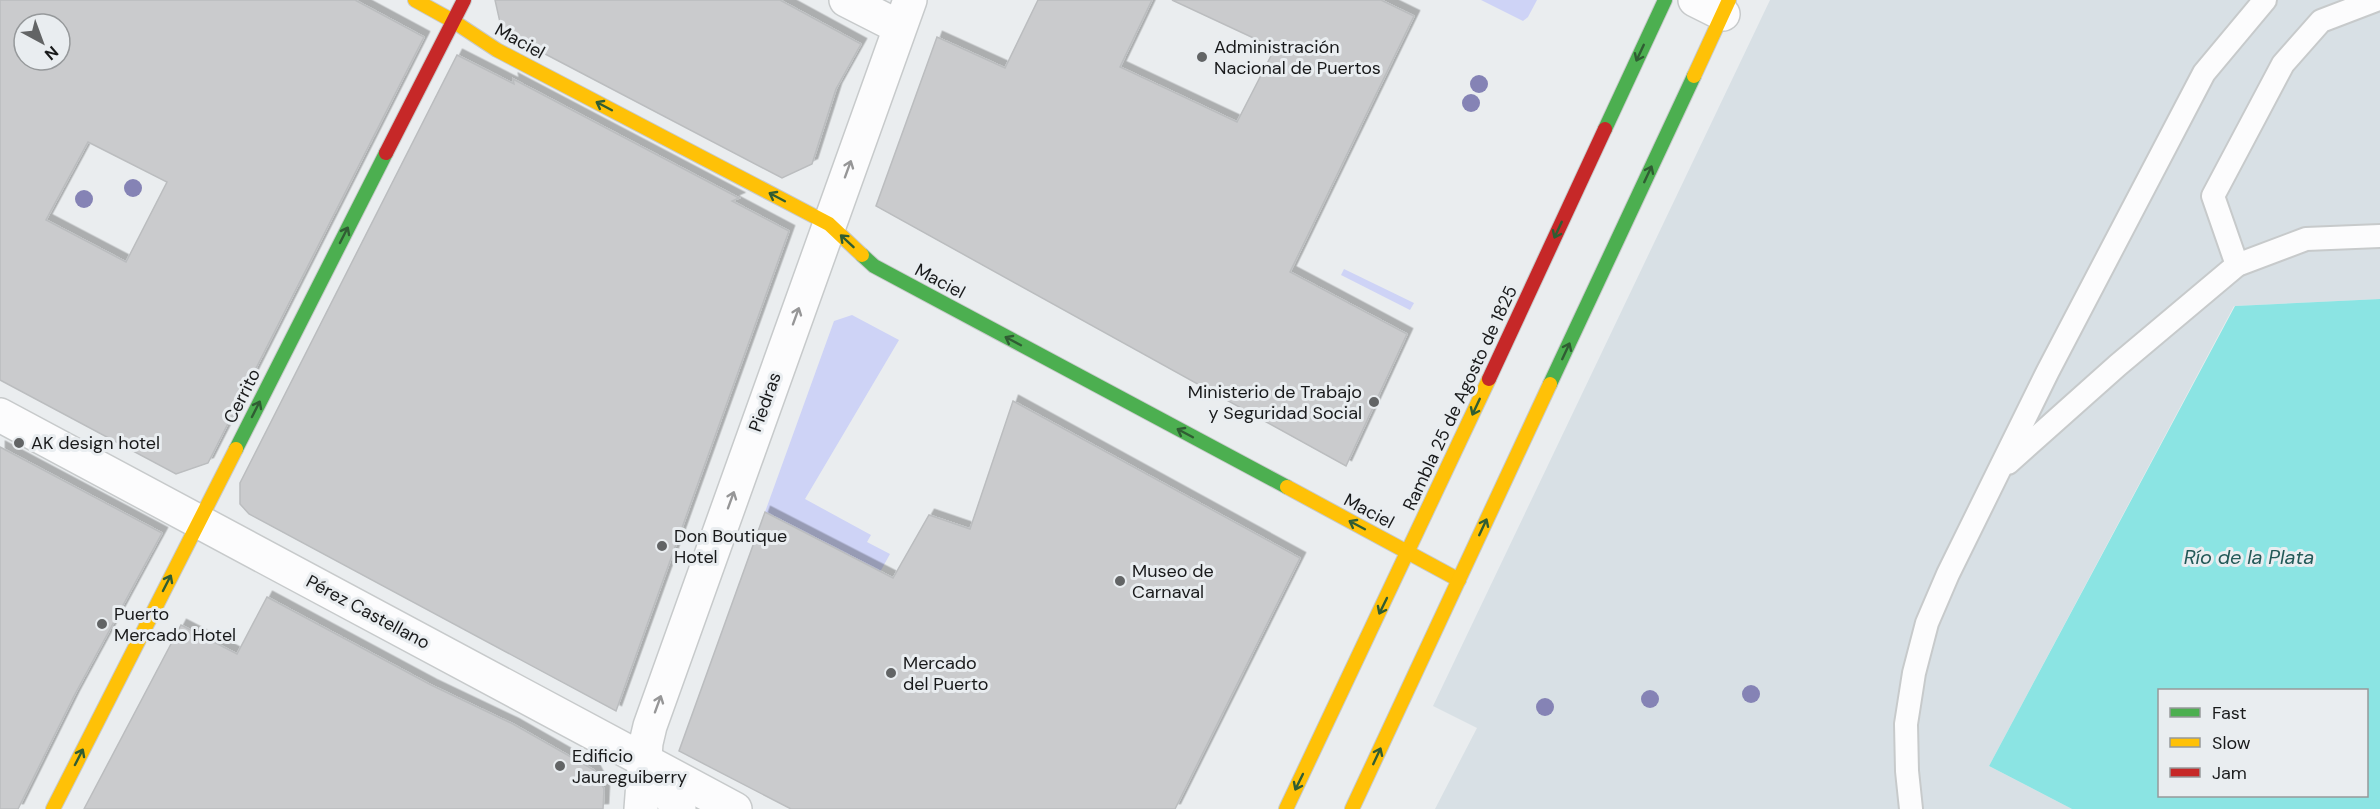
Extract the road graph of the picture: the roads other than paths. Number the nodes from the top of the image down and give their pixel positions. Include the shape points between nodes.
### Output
1 (415, 0) edge
2 (464, 0) edge
3 (846, 0) edge
4 (1665, 0) edge
5 (2265, 0) edge
6 (2376, 0) edge
7 (1716, 5) edge
8 (904, 14) edge
9 (453, 21) junction
10 (829, 224) junction
11 (2380, 236) edge
12 (2237, 265) junction
13 (0, 414) edge
14 (1998, 472) junction
15 (199, 521) junction
16 (1408, 553) junction
17 (1459, 580) junction
18 (645, 760) junction
19 (53, 809) edge
20 (641, 809) edge
21 (679, 809) edge
22 (735, 809) edge
23 (1286, 809) edge
24 (1352, 809) edge
25 (1911, 809) edge

1 - 9 street, Maciel
2 - 9 street, Cerrito
3 - 8 street
4 -> 16 street, Rambla 25 de Agosto de 1825
5 - 14 lane via 2204,73
6 - 12 lane via 2321,21 2283,64 2213,196
17 -> 7 street
10 -> 8 street, Piedras
10 -> 9 street, Maciel via 497,50
15 -> 9 street, Cerrito
16 -> 10 street, Maciel via 874,266
18 -> 10 street, Piedras via 650,726
11 - 12 lane via 2306,239
12 - 14 lane
13 - 15 street, Pérez Castellano
14 - 25 lane via 1927,623 1914,673 1906,724
15 - 18 street, Pérez Castellano
19 -> 15 street, Cerrito
16 - 17 street, Maciel
16 -> 23 street, Rambla 25 de Agosto de 1825
24 -> 17 street
18 - 20 street, Piedras
18 - 21 street
18 - 22 street, Pérez Castellano

